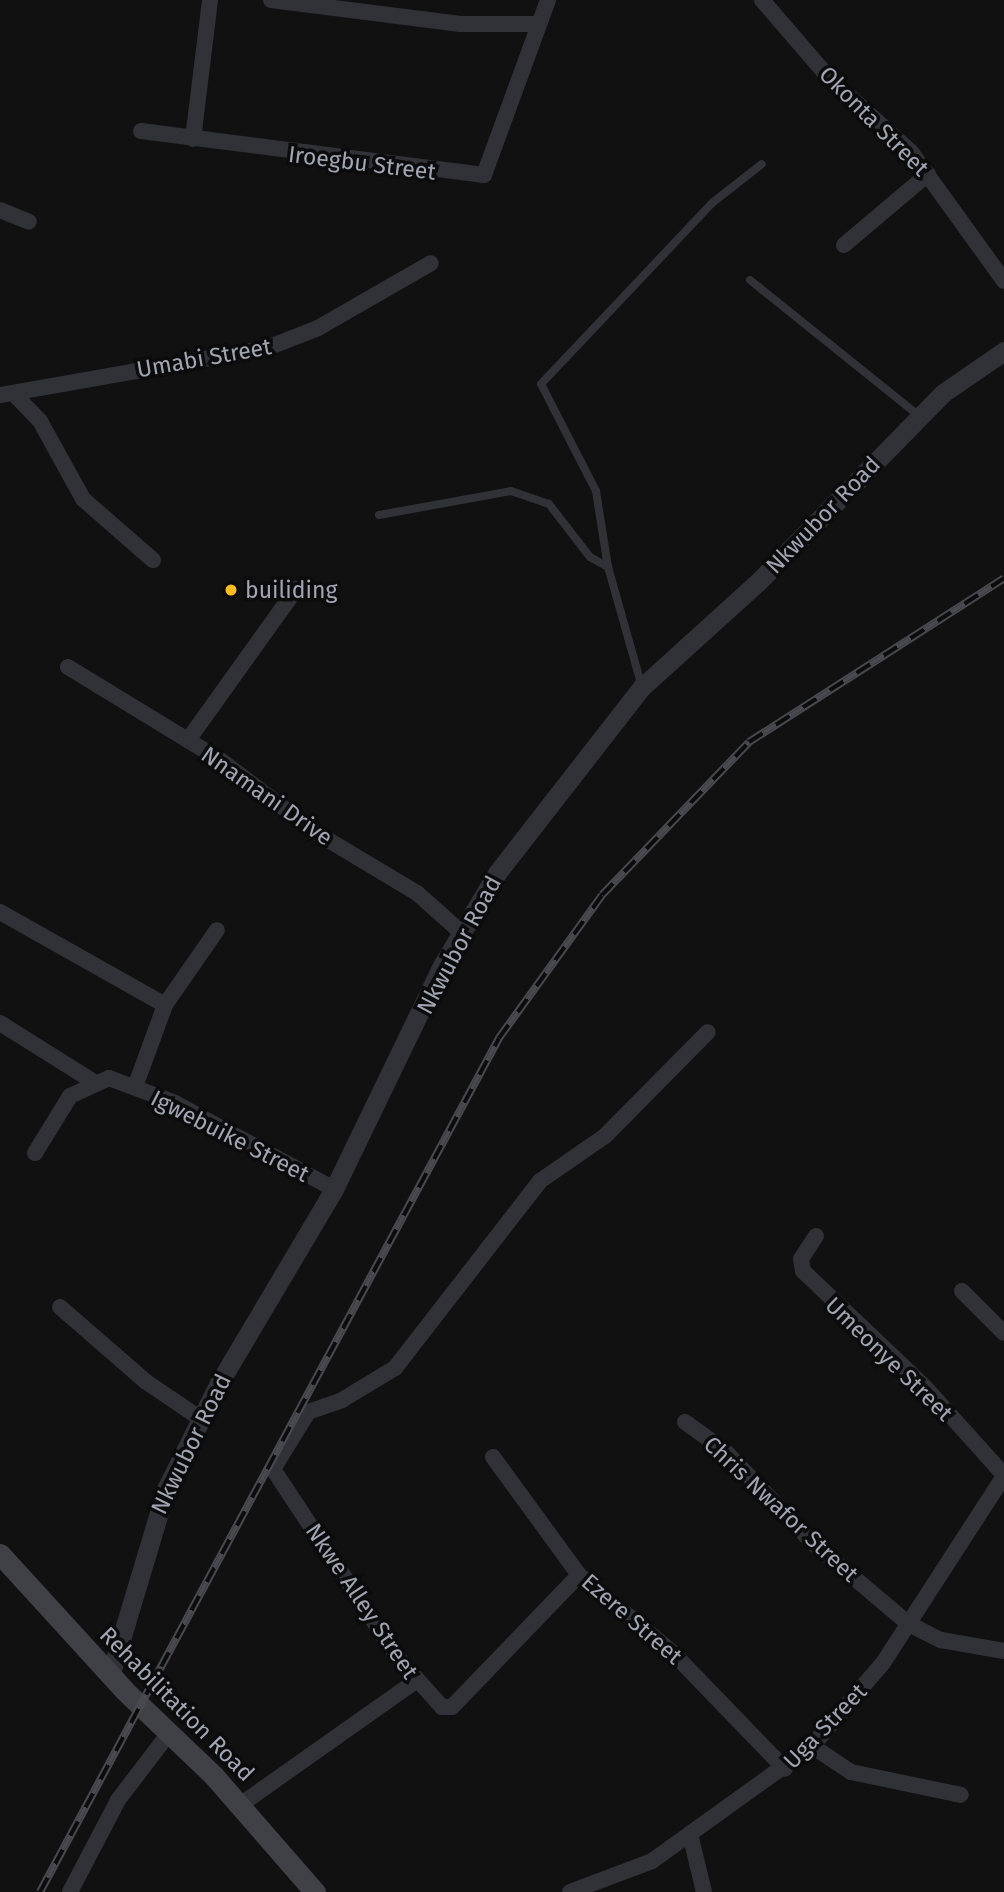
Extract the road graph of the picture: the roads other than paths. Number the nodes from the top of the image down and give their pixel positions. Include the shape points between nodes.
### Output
1 (210, 0) edge
2 (271, 0) edge
3 (548, 0) edge
4 (762, 0) edge
5 (534, 24) junction
6 (141, 131) dead end
7 (193, 139) junction
8 (762, 164) dead end
9 (928, 174) junction
10 (0, 210) edge
11 (29, 222) dead end
12 (844, 245) dead end
13 (431, 263) dead end
14 (750, 280) dead end
15 (1004, 281) edge
16 (1004, 351) edge
17 (6, 394) edge
18 (919, 416) junction
19 (379, 514) dead end
20 (153, 560) dead end
21 (608, 567) junction
22 (296, 589) dead end
23 (68, 667) dead end
24 (642, 687) junction
25 (188, 740) junction
26 (0, 912) edge
27 (217, 930) dead end
28 (461, 932) junction
29 (165, 1005) junction
30 (0, 1023) edge
31 (708, 1031) dead end
32 (94, 1082) junction
33 (135, 1087) junction
34 (35, 1153) dead end
35 (334, 1189) junction
36 (816, 1236) dead end
37 (962, 1291) dead end
38 (60, 1307) dead end
39 (1004, 1333) edge
40 (201, 1419) junction
41 (685, 1422) dead end
42 (493, 1457) dead end
43 (1004, 1475) edge
44 (0, 1554) edge
45 (579, 1575) junction
46 (909, 1624) junction
47 (1004, 1651) edge
48 (110, 1675) junction
49 (416, 1681) junction
50 (170, 1732) junction
51 (812, 1746) junction
52 (785, 1769) junction
53 (961, 1795) dead end
54 (240, 1805) junction
55 (690, 1834) junction
56 (70, 1892) edge
57 (315, 1892) edge
58 (570, 1892) edge
59 (704, 1892) edge

1 - 7 street
2 - 5 street via 460,24
3 - 5 street, Iroegbu Street
4 - 9 street, Okonta Street via 816,64
5 - 7 street, Iroegbu Street via 484,175
6 - 7 street
8 - 21 lane via 712,203 544,375 543,393 596,491
9 - 12 street
9 - 15 street, Okonta Street
10 - 11 street
13 - 17 street, Umabi Street via 318,328 267,348
14 - 18 lane
16 - 18 street, Nkwubor Road via 959,379
17 - 20 street via 40,421 83,499
18 - 24 street, Nkwubor Road via 758,582
19 - 21 lane via 511,491 548,504 590,557
21 - 24 lane
22 - 25 street
23 - 25 street, Nnamani Drive
24 - 28 street, Nkwubor Road via 518,845
25 - 28 street, Nnamani Drive via 315,832 417,893
26 - 29 street
27 - 29 street
28 - 35 street, Nkwubor Road
29 - 33 street
30 - 32 street
31 - 49 street, Nkwe Alley Street via 605,1136 540,1181 395,1368 342,1400 308,1412 273,1469
32 - 33 street, Igwebuike Street via 109,1079
32 - 34 street via 79,1086 55,1112
33 - 35 street, Igwebuike Street
35 - 40 street, Nkwubor Road
36 - 43 street, Umeonye Street via 801,1259 803,1271 925,1387
37 - 39 street
38 - 40 street via 145,1381
40 - 48 street, Nkwubor Road via 151,1527
41 - 46 street, Chris Nwafor Street via 724,1450 813,1544
42 - 45 street, Ezere Street
43 - 46 street, Uga Street
44 - 48 main road, Rehabilitation Road
45 - 49 street, Nkwe Alley Street via 452,1707 442,1707
45 - 52 street, Ezere Street via 673,1653
46 - 47 street, Chris Nwafor Street via 941,1640
46 - 51 street, Uga Street
48 - 50 main road, Rehabilitation Road
49 - 54 street
50 - 54 main road, Rehabilitation Road
50 - 56 street via 118,1800
51 - 52 street, Uga Street
51 - 53 street via 852,1772
52 - 55 street, Uga Street
54 - 57 main road, Rehabilitation Road
55 - 58 street, Uga Street via 652,1861
55 - 59 street

